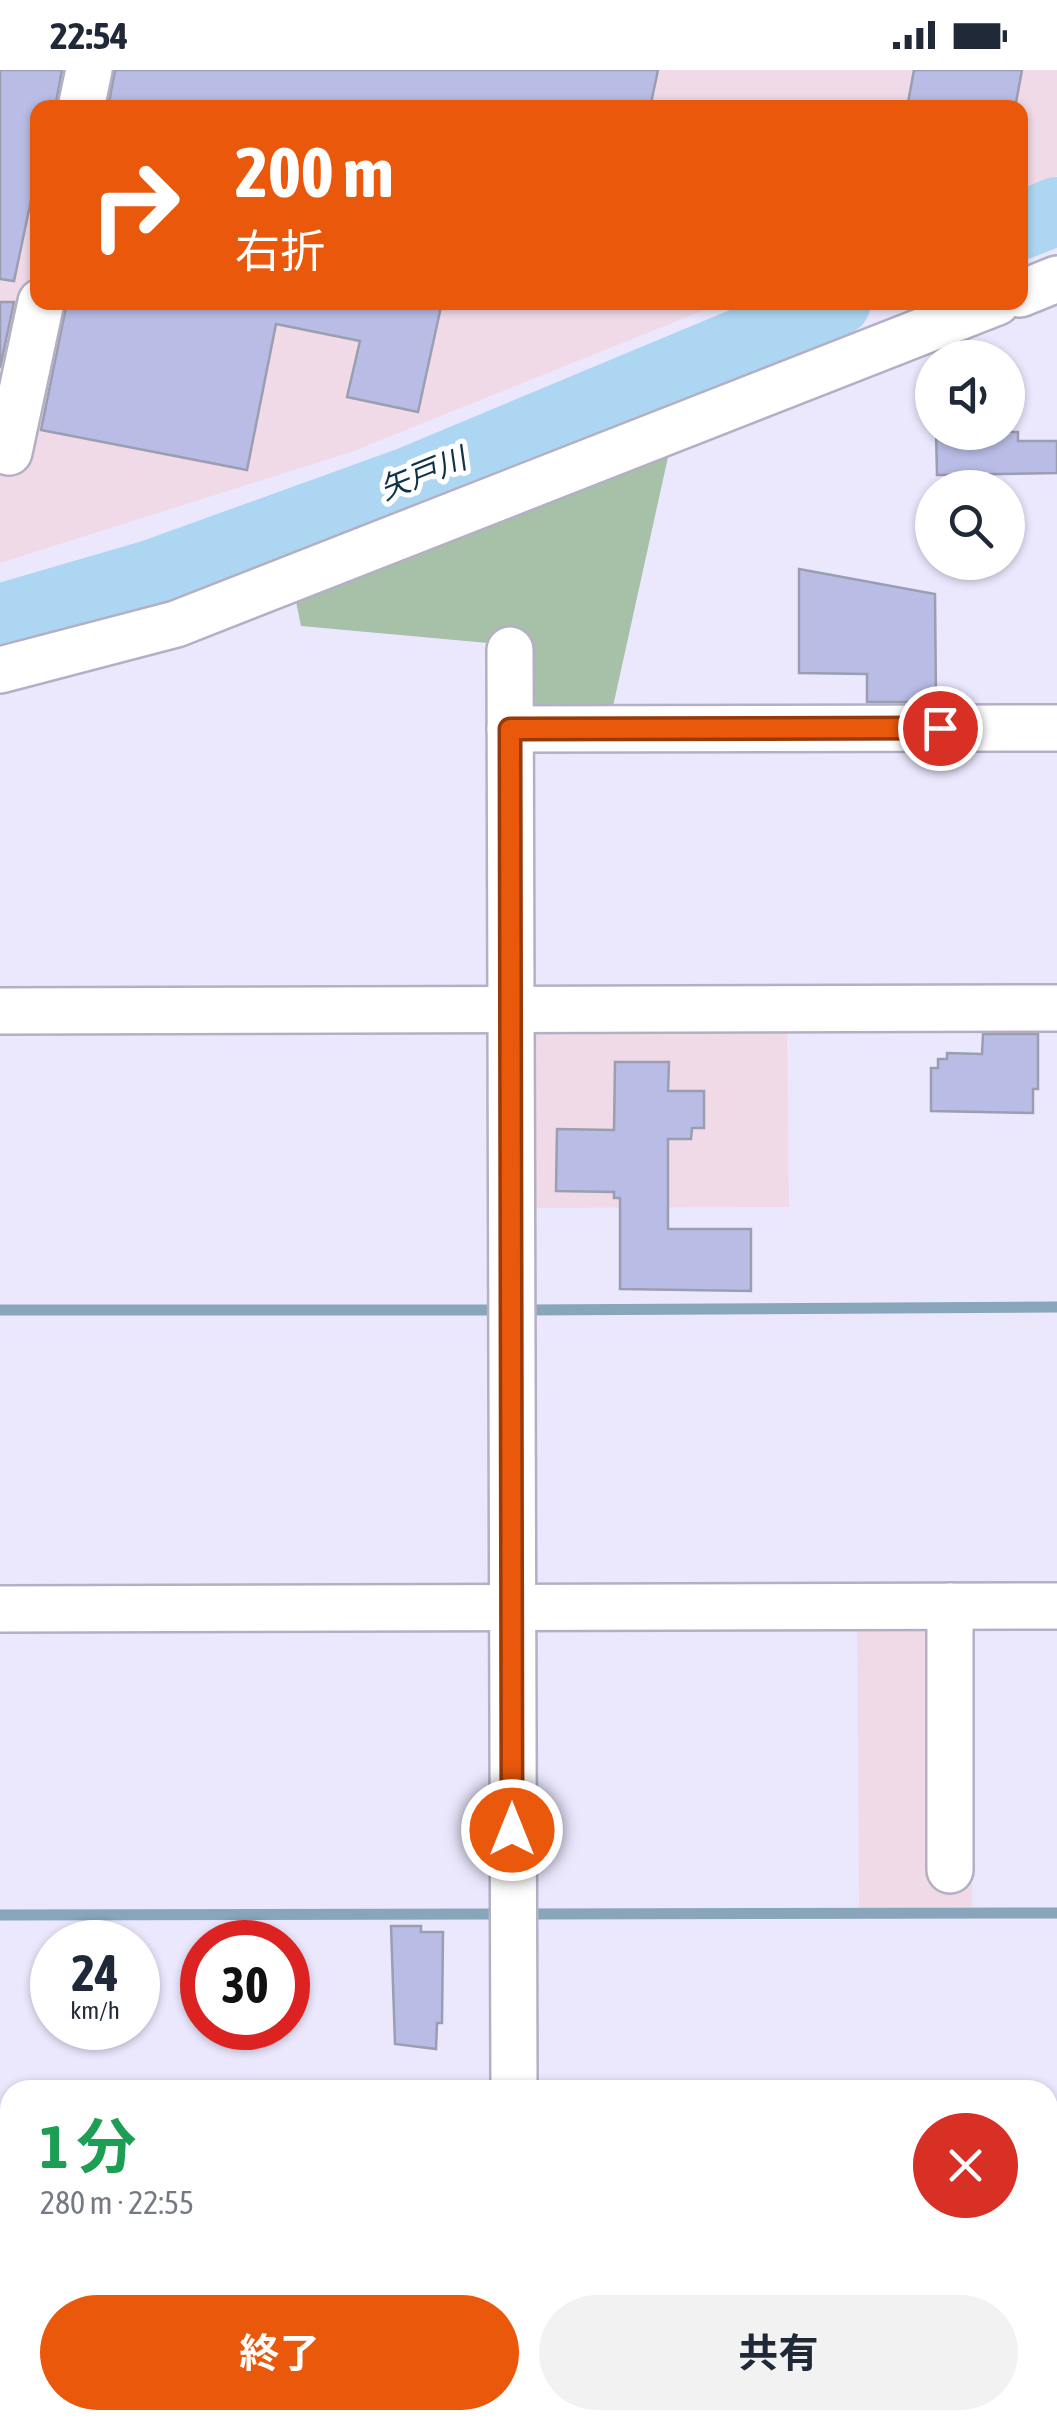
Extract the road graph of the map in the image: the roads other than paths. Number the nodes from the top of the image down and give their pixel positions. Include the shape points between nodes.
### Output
1 (89, 70) edge
2 (83, 100) edge
3 (1057, 279) edge
4 (1028, 291) edge
5 (38, 310) edge
6 (977, 310) edge
7 (9, 452) dead end
8 (510, 650) dead end
9 (0, 670) edge
10 (1057, 728) edge
11 (510, 729) junction
12 (1057, 1008) edge
13 (510, 1010) junction
14 (0, 1011) edge
15 (950, 1606) junction
16 (1057, 1606) edge
17 (512, 1607) junction
18 (0, 1608) edge
19 (950, 1870) dead end
20 (514, 2080) edge

1 - 2 street
3 - 4 street
5 - 7 street
6 - 9 street via 176,624
8 - 11 street
10 - 11 street
11 - 13 street
12 - 13 street
13 - 14 street
13 - 17 street
15 - 16 street
15 - 17 street
15 - 19 street
17 - 18 street
17 - 20 street

